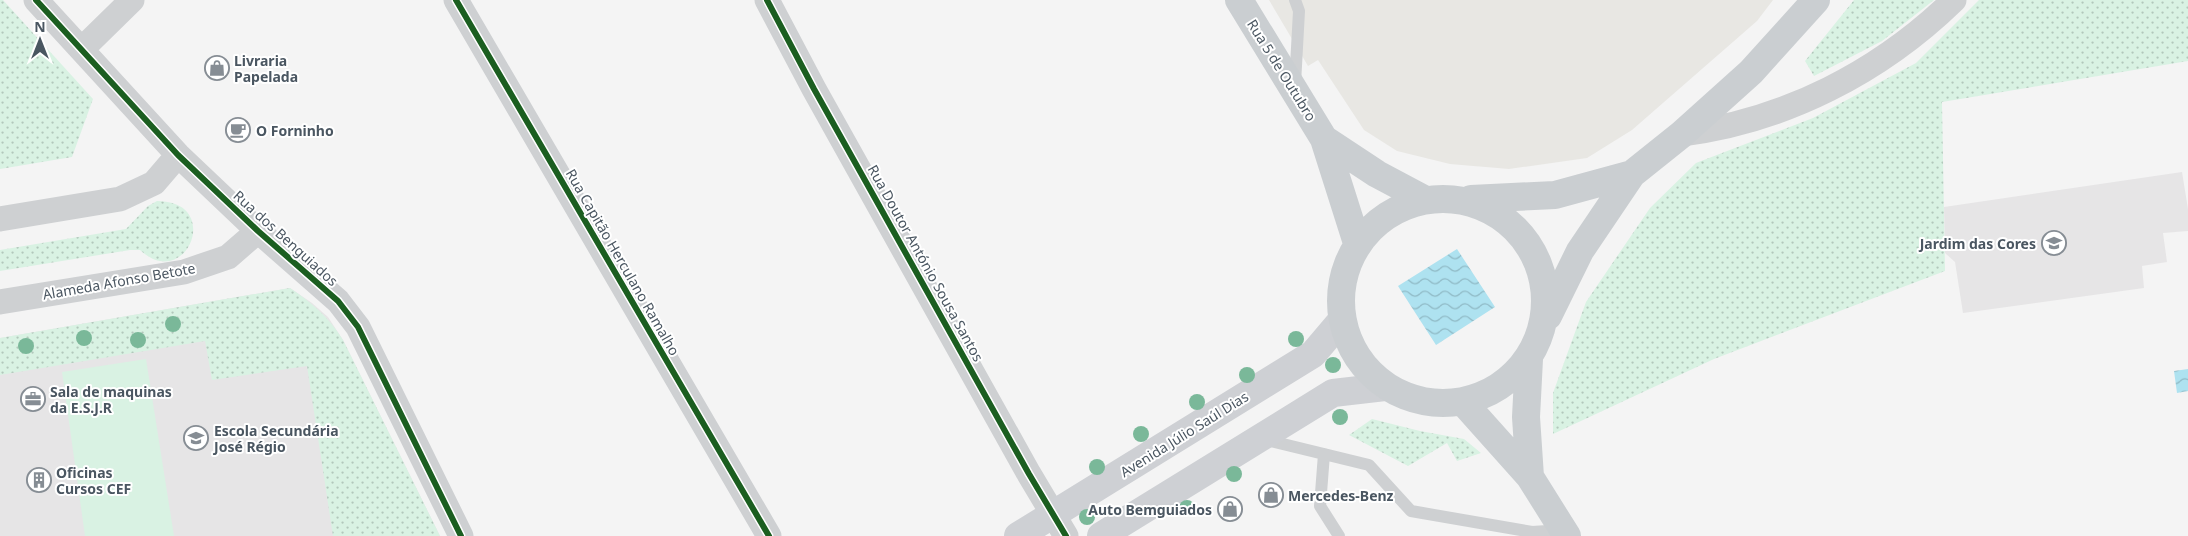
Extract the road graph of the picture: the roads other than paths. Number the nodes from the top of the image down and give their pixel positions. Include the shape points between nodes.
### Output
1 (36, 0) edge
2 (132, 0) edge
3 (456, 0) edge
4 (767, 0) edge
5 (1239, 0) edge
6 (1295, 0) edge
7 (1816, 0) edge
8 (1954, 0) edge
9 (82, 49) junction
10 (1295, 91) junction
11 (1682, 134) junction
12 (1324, 139) junction
13 (178, 155) junction
14 (1632, 174) junction
15 (1424, 199) junction
16 (1464, 200) junction
17 (0, 218) edge
18 (258, 231) junction
19 (1357, 243) junction
20 (0, 302) edge
21 (1341, 321) junction
22 (1545, 322) junction
23 (1529, 359) junction
24 (1385, 387) junction
25 (1463, 402) junction
26 (1259, 439) junction
27 (1324, 454) junction
28 (1530, 476) junction
29 (1060, 525) edge
30 (1565, 533) edge
31 (1531, 534) edge
32 (461, 536) edge
33 (769, 536) edge
34 (1018, 536) edge
35 (1101, 536) edge
36 (1339, 536) edge

1 - 9 street, Rua dos Benguiados
2 - 9 street
3 - 33 street, Rua Capitão Herculano Ramalho
4 - 29 street, Rua Doutor António Sousa Santos
5 - 10 main road, Rua 5 de Outubro
6 - 10 lane via 1299,11
7 - 11 main road via 1751,72
8 - 11 street via 1888,56 1835,86 1794,106 1716,129
9 - 13 street, Rua dos Benguiados
10 - 12 main road, Rua 5 de Outubro
11 - 14 main road
12 - 15 main road, Rua 5 de Outubro via 1377,174
12 - 19 main road, Rua 5 de Outubro
13 - 17 street via 154,183 120,199
13 - 18 street, Rua dos Benguiados
14 - 16 main road via 1555,195
14 - 22 main road via 1580,251
15 - 16 main road
15 - 19 main road via 1386,215
16 - 22 main road via 1501,215 1530,244 1545,281
18 - 20 street, Alameda Afonso Betote via 228,257 184,272
18 - 32 street, Rua dos Benguiados via 338,301 358,327
19 - 21 main road via 1342,281
21 - 24 main road via 1357,358
21 - 29 main road, Avenida Júlio Saúl Dias via 1313,354
22 - 23 main road
23 - 25 main road via 1500,387
23 - 28 main road via 1526,418
24 - 25 main road via 1422,402
24 - 26 main road via 1333,393
25 - 28 main road
26 - 27 lane
26 - 35 main road
27 - 31 lane via 1369,465 1411,511
27 - 36 lane via 1320,506
28 - 30 main road
29 - 34 main road, Avenida Júlio Saúl Dias
30 - 31 lane

